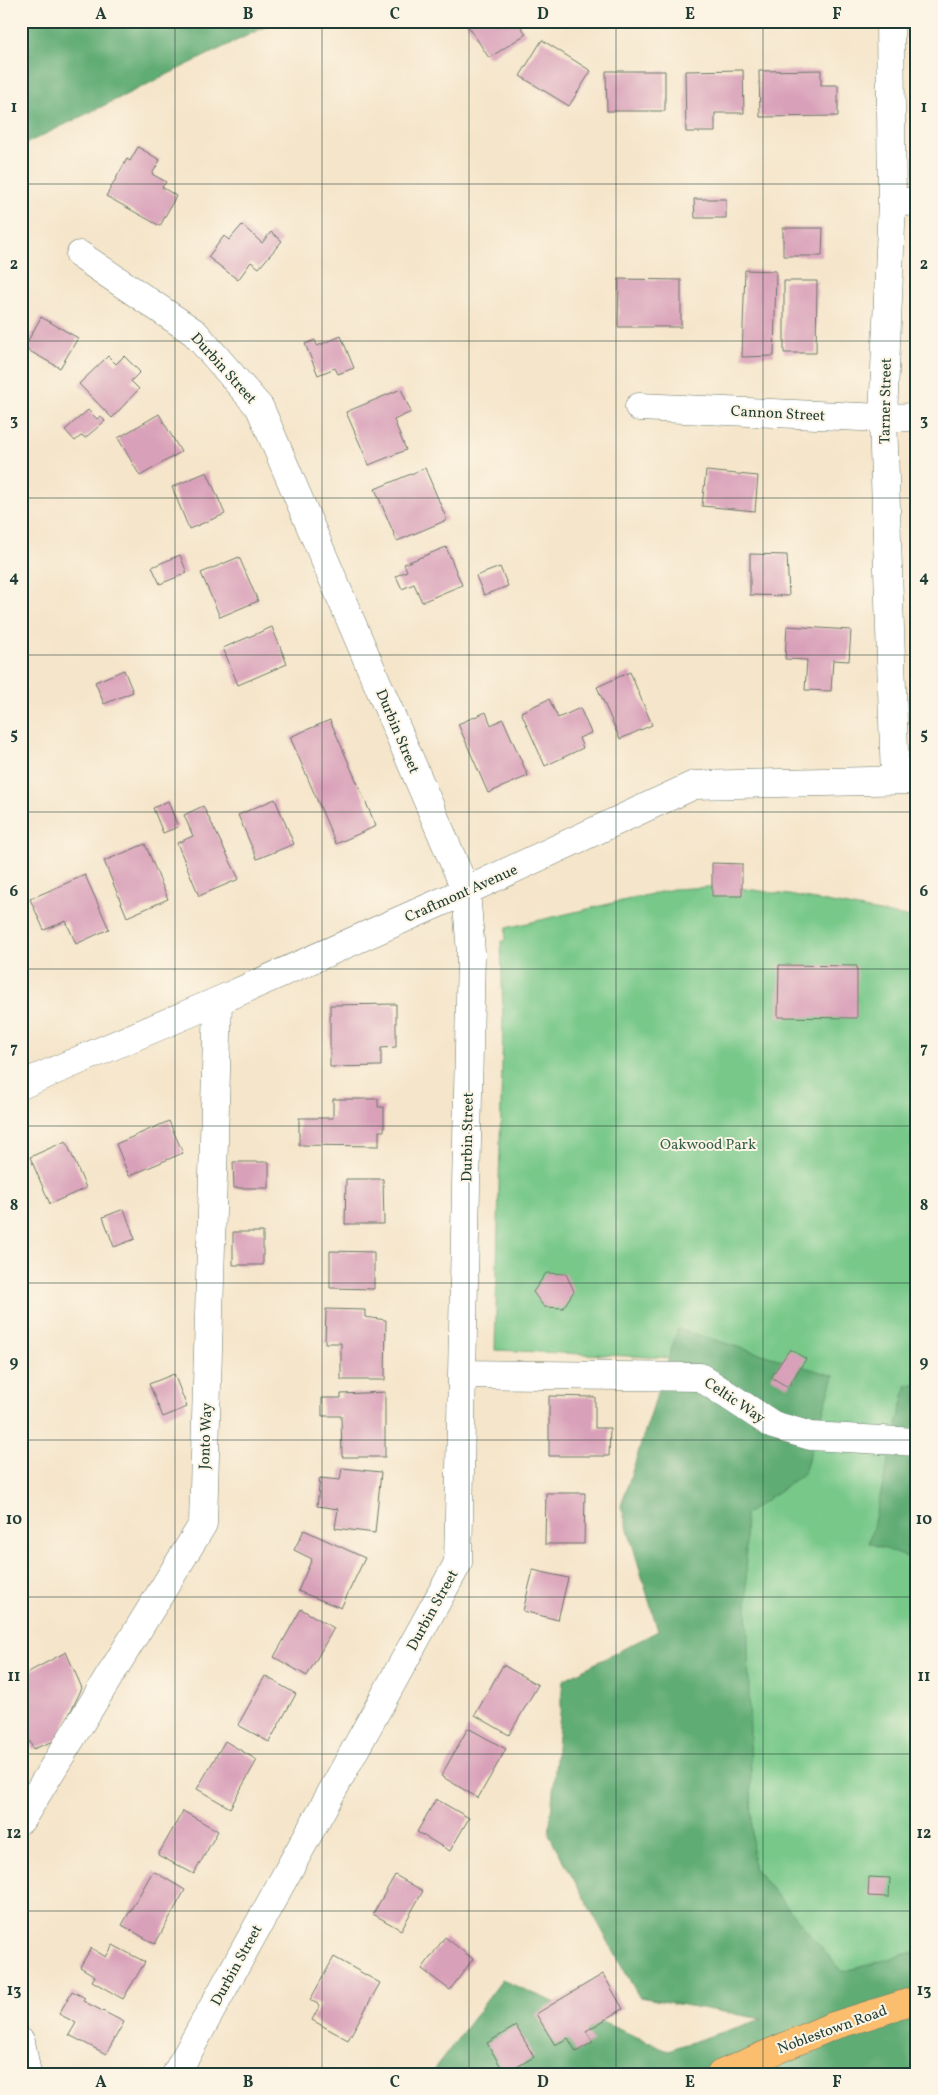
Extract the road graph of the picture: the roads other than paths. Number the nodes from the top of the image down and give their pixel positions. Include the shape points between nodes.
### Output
1 (890, 21) edge
2 (904, 202) edge
3 (80, 255) dead end
4 (639, 407) dead end
5 (883, 418) junction
6 (917, 418) edge
7 (906, 780) edge
8 (466, 891) junction
9 (218, 1001) junction
10 (21, 1085) edge
11 (462, 1374) junction
12 (917, 1442) edge
13 (21, 1820) edge
14 (917, 2000) edge
15 (21, 2042) edge
16 (27, 2074) edge
17 (176, 2074) edge
18 (721, 2074) edge

1 - 2 street, Tarner Street
2 - 5 street, Tarner Street
3 - 8 street, Durbin Street via 195,333 260,408
4 - 5 street, Cannon Street
5 - 6 street, Cannon Street
5 - 7 street, Tarner Street
7 - 8 street, Craftmont Avenue via 694,785
8 - 9 street, Craftmont Avenue
8 - 11 street, Durbin Street via 472,953
9 - 10 street, Craftmont Avenue
9 - 13 street, Jonto Way via 203,1524
11 - 12 street, Celtic Way via 700,1377 773,1425 811,1436
11 - 17 street, Durbin Street via 458,1563
14 - 18 main road, Noblestown Road via 830,2027
15 - 16 street

